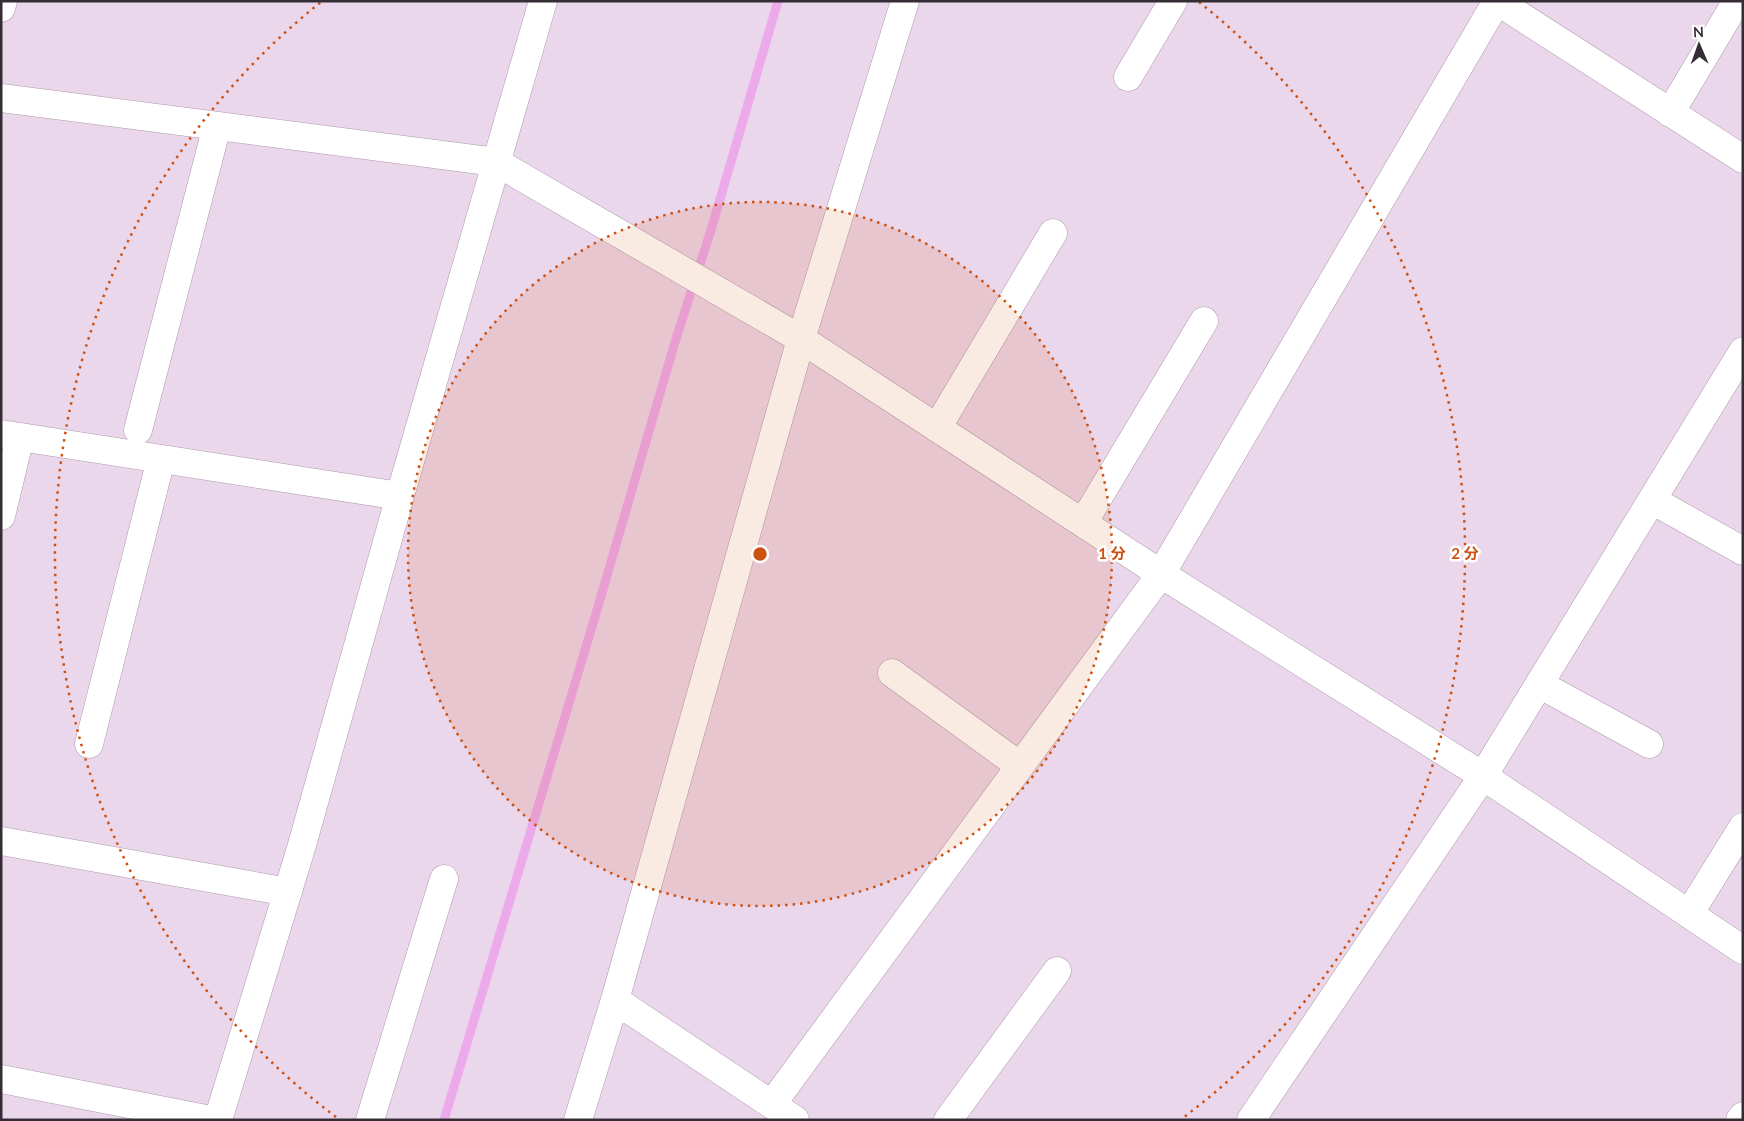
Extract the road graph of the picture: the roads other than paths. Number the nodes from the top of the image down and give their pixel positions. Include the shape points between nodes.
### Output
1 (3, 1) edge
2 (543, 1) edge
3 (905, 1) edge
4 (1172, 1) edge
5 (1497, 1) edge
6 (1737, 1) edge
7 (1, 8) edge
8 (1128, 77) dead end
9 (1, 98) edge
10 (1670, 113) junction
11 (217, 126) junction
12 (1743, 159) edge
13 (496, 162) junction
14 (1053, 233) dead end
15 (1204, 321) dead end
16 (801, 339) junction
17 (1743, 351) edge
18 (937, 428) junction
19 (138, 430) dead end
20 (11, 436) edge
21 (161, 459) junction
22 (400, 496) junction
23 (1652, 500) junction
24 (1, 516) edge
25 (1083, 523) junction
26 (1743, 551) edge
27 (1161, 574) junction
28 (892, 673) dead end
29 (1539, 684) junction
30 (89, 744) dead end
31 (1648, 744) dead end
32 (1020, 766) junction
33 (1483, 776) junction
34 (1743, 827) edge
35 (1, 841) edge
36 (444, 879) dead end
37 (288, 892) junction
38 (1689, 914) junction
39 (1743, 950) edge
40 (1056, 971) dead end
41 (615, 1000) junction
42 (1, 1079) edge
43 (772, 1104) junction
44 (1743, 1116) edge
45 (211, 1120) edge
46 (218, 1120) edge
47 (370, 1120) edge
48 (578, 1120) edge
49 (796, 1120) edge
50 (948, 1120) edge
51 (1251, 1120) edge
52 (1740, 1120) edge

1 - 7 street
2 - 13 street
3 - 16 street
4 - 8 street
5 - 10 street
5 - 27 street
6 - 10 street
9 - 11 street
10 - 12 street
11 - 13 street
11 - 19 street
13 - 16 street
13 - 22 street
14 - 18 street
15 - 25 street
16 - 18 street
16 - 41 street
17 - 23 street
18 - 25 street
20 - 21 street
20 - 24 street
21 - 22 street
21 - 30 street
22 - 37 street
23 - 26 street
23 - 29 street
25 - 27 street
27 - 32 street
27 - 33 street
28 - 32 street
29 - 31 street
29 - 33 street
32 - 43 street
33 - 38 street
33 - 51 street
34 - 38 street
35 - 37 street
36 - 47 street
37 - 46 street
38 - 39 street
40 - 50 street
41 - 43 street
41 - 48 street
42 - 45 street
43 - 49 street
44 - 52 street

